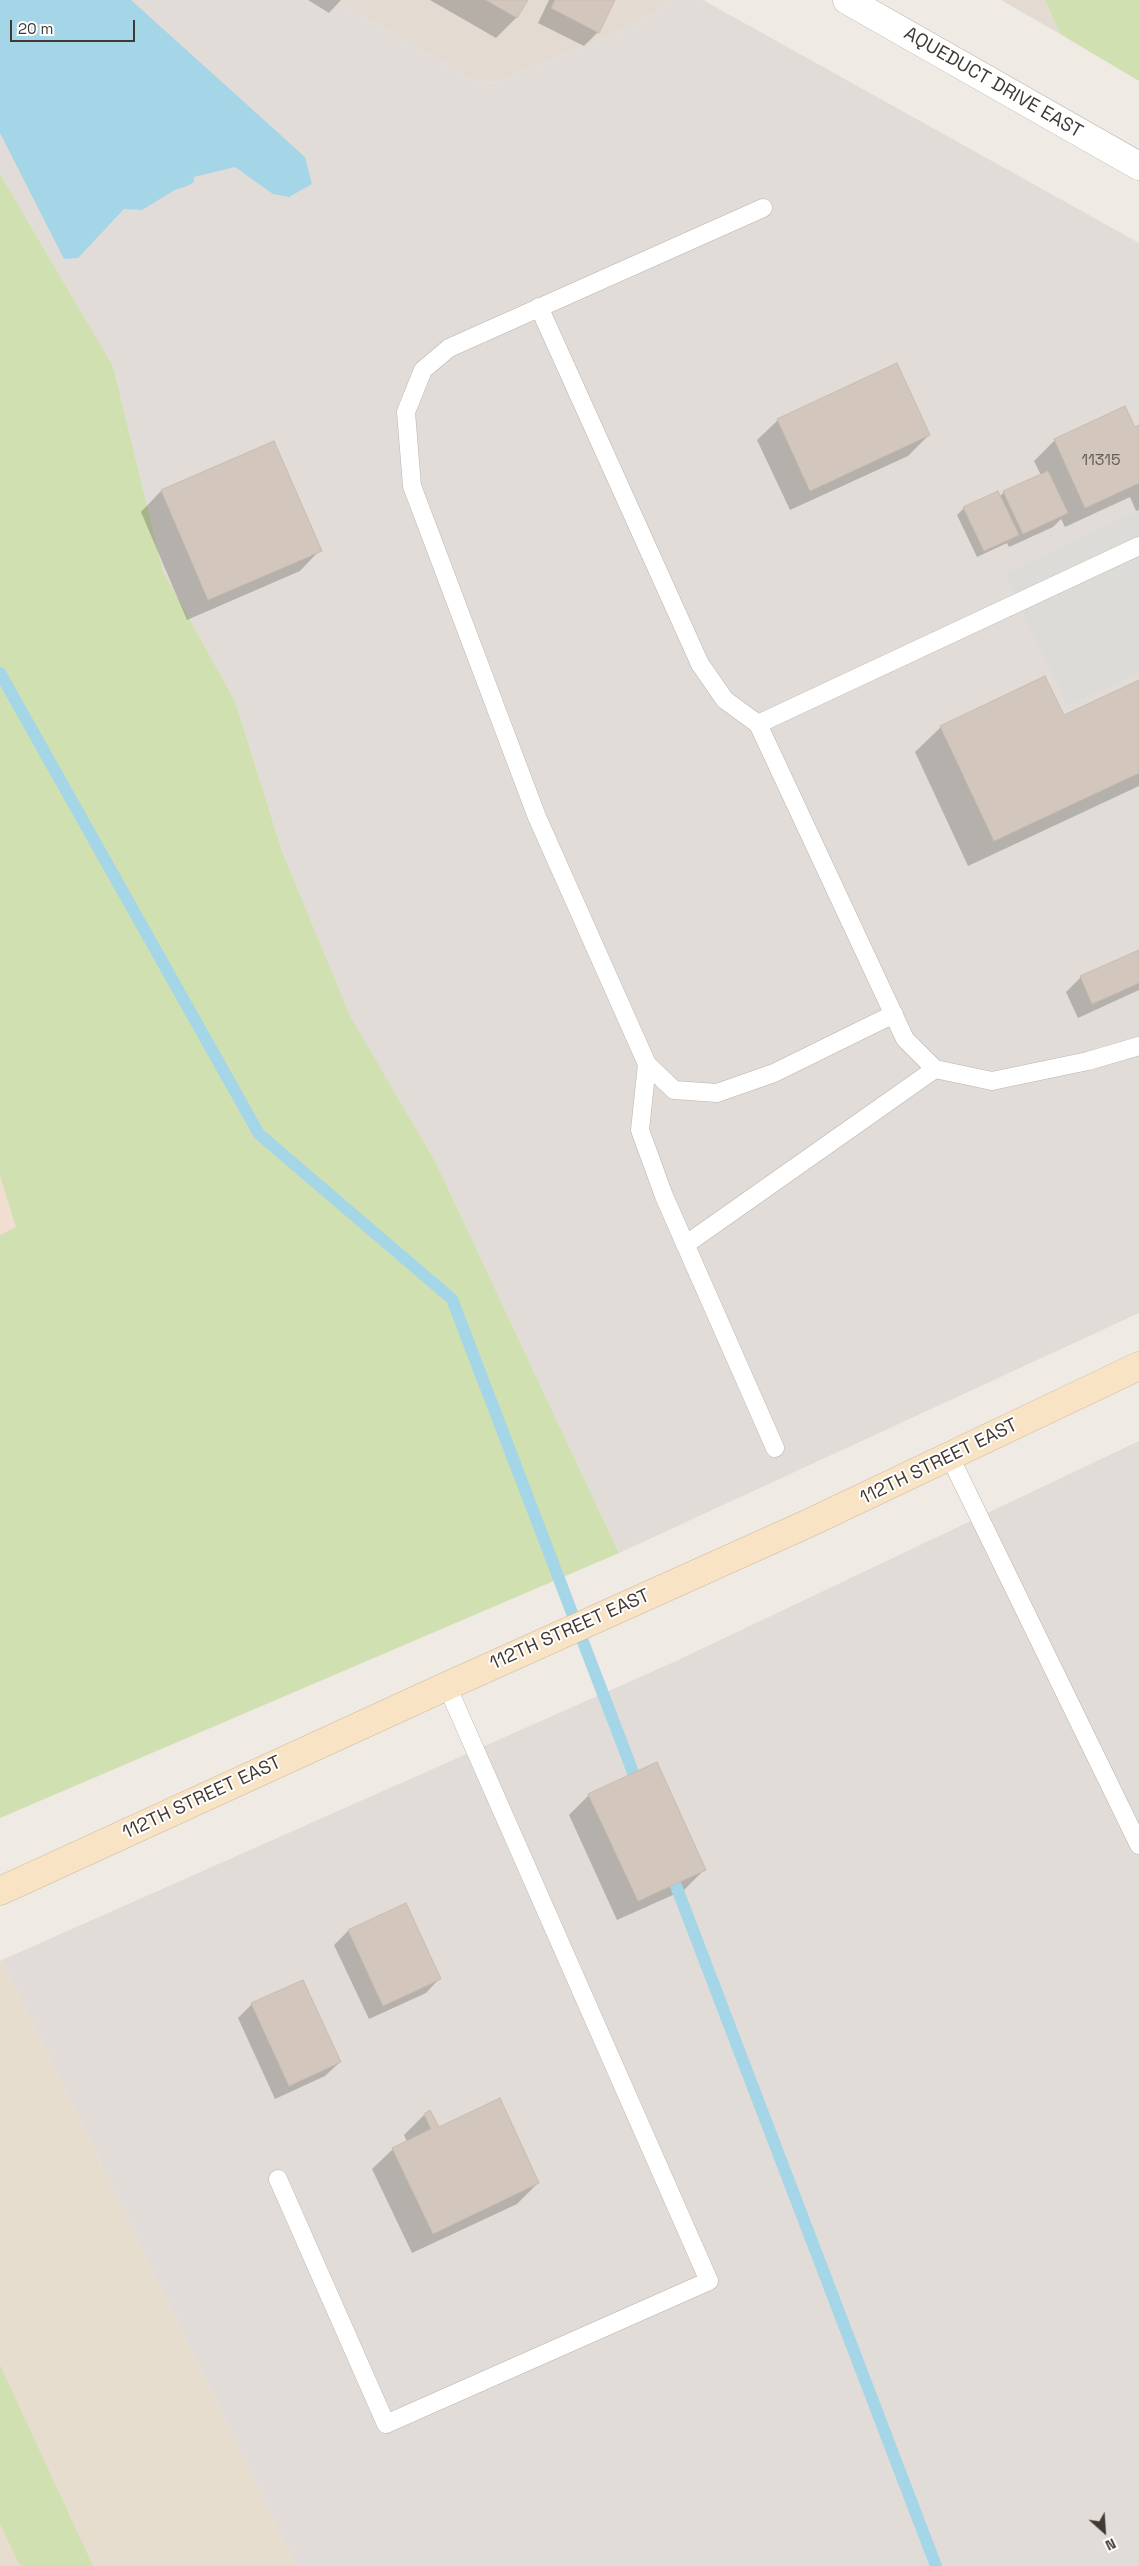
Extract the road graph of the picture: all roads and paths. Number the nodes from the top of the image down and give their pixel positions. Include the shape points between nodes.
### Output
1 (847, 0) edge
2 (1139, 166) edge
3 (763, 208) dead end
4 (539, 307) junction
5 (1139, 546) edge
6 (758, 724) junction
7 (894, 1014) junction
8 (1139, 1046) edge
9 (647, 1064) junction
10 (935, 1069) junction
11 (685, 1246) junction
12 (1139, 1366) edge
13 (775, 1448) dead end
14 (950, 1457) junction
15 (447, 1686) junction
16 (1139, 1845) edge
17 (0, 1891) edge
18 (278, 2179) dead end

1 - 2 street, AQUEDUCT DRIVE EAST
3 - 4 lane
4 - 6 lane via 700,664 724,700
4 - 9 lane via 449,348 423,370 406,412 412,486 537,817
5 - 6 lane
6 - 7 lane
7 - 9 lane via 774,1073 717,1093 674,1090
7 - 10 lane via 905,1039
8 - 10 lane via 1088,1061 992,1081
9 - 11 lane via 640,1130
10 - 11 lane
11 - 13 lane
12 - 14 main road, 112TH STREET EAST
14 - 15 main road, 112TH STREET EAST via 809,1524
14 - 16 lane
15 - 17 main road, 112TH STREET EAST
15 - 18 lane via 709,2281 386,2424

